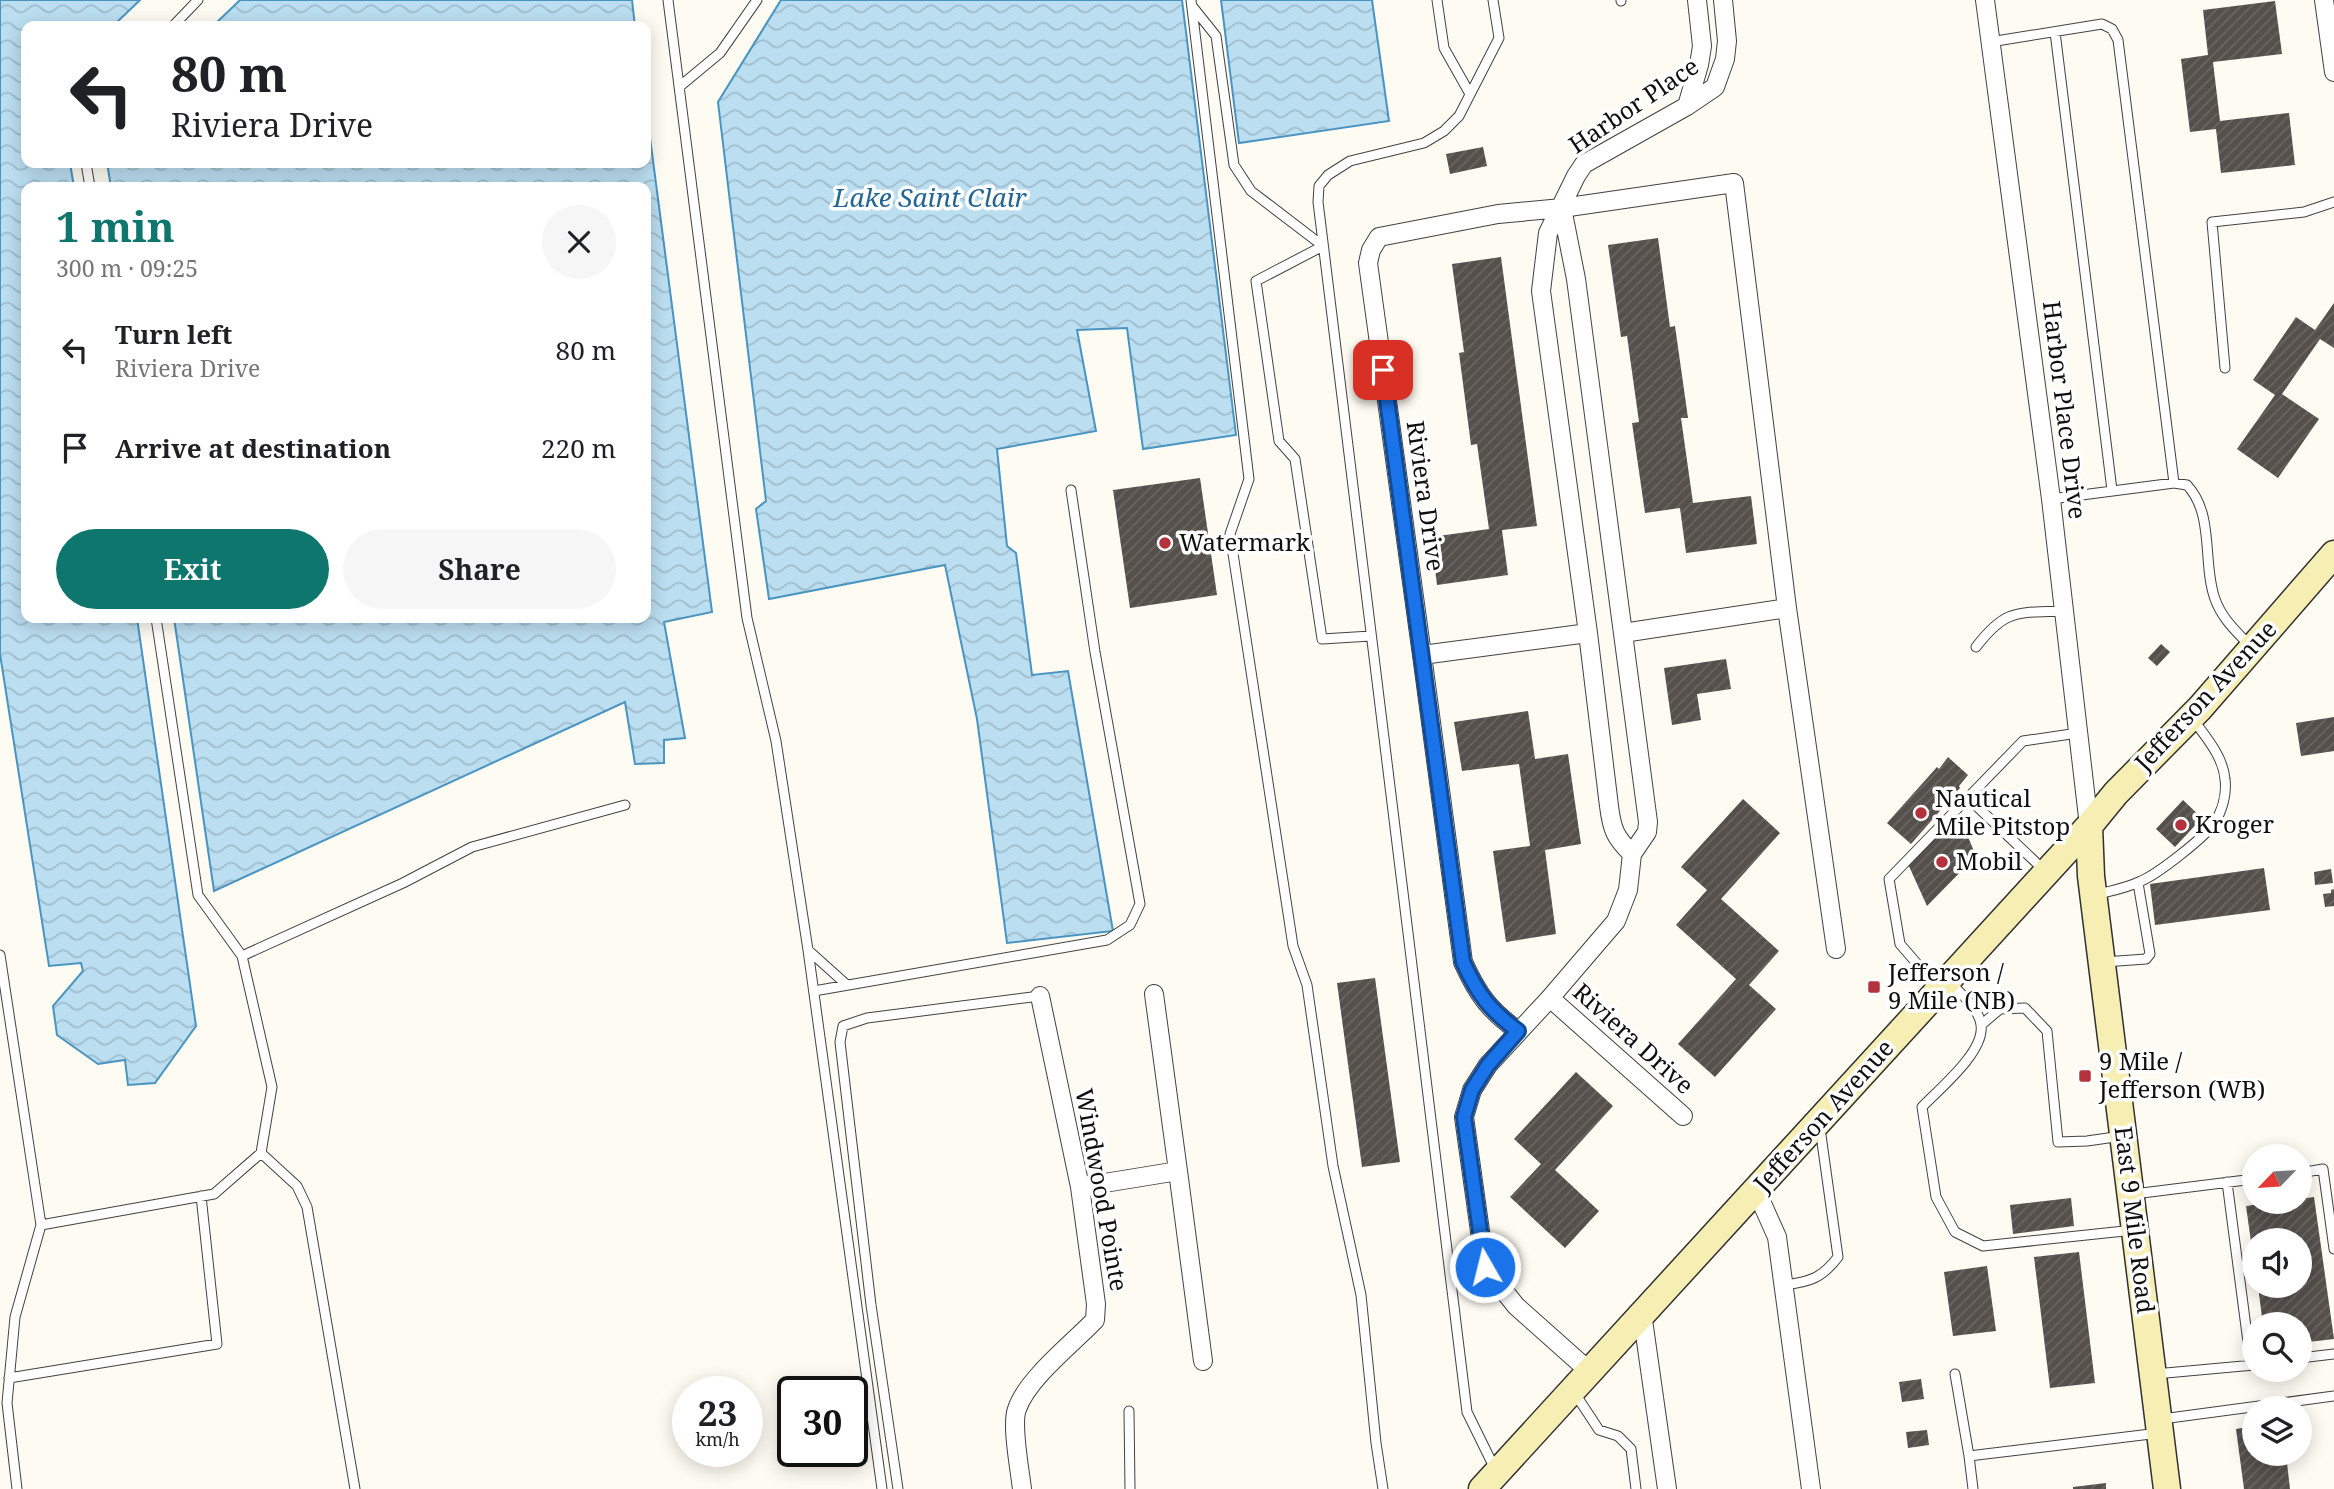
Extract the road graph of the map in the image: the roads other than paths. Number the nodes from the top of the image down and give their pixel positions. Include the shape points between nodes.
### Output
1 (198, 0) edge
2 (667, 0) edge
3 (757, 0) edge
4 (1437, 0) edge
5 (1493, 0) edge
6 (1697, 0) edge
7 (1723, 0) edge
8 (1733, 0) edge
9 (1985, 0) edge
10 (2324, 0) edge
11 (1191, 2) edge
12 (178, 21) edge
13 (2055, 32) junction
14 (1990, 42) junction
15 (1725, 59) junction
16 (2334, 72) edge
17 (679, 87) junction
18 (1470, 94) junction
19 (1688, 106) junction
20 (2334, 202) edge
21 (1562, 208) junction
22 (1323, 246) junction
23 (2225, 368) dead end
24 (2174, 483) junction
25 (2112, 490) junction
26 (1071, 491) dead end
27 (2051, 499) junction
28 (2333, 556) edge
29 (1787, 608) junction
30 (2064, 611) junction
31 (157, 623) edge
32 (1588, 633) junction
33 (1623, 633) junction
34 (1371, 636) junction
35 (1976, 647) dead end
36 (2252, 648) junction
37 (1422, 655) junction
38 (2191, 717) junction
39 (2078, 733) junction
40 (1968, 798) junction
41 (625, 805) dead end
42 (2088, 826) junction
43 (1632, 854) junction
44 (2047, 872) junction
45 (2138, 883) junction
46 (2093, 895) junction
47 (1836, 948) dead end
48 (808, 950) junction
49 (0, 955) edge
50 (242, 956) junction
51 (2102, 962) junction
52 (1944, 984) junction
53 (847, 985) junction
54 (814, 991) junction
55 (1154, 995) dead end
56 (1040, 996) joint
57 (1550, 998) junction
58 (1982, 1025) junction
59 (1518, 1031) junction
60 (1683, 1116) dead end
61 (1819, 1122) junction
62 (2124, 1136) junction
63 (261, 1153) junction
64 (2312, 1170) edge
65 (1178, 1171) junction
66 (2242, 1180) edge
67 (2227, 1182) junction
68 (1080, 1187) junction
69 (1756, 1190) junction
70 (2131, 1194) junction
71 (201, 1196) junction
72 (41, 1225) junction
73 (2135, 1230) junction
74 (2334, 1250) edge
75 (1784, 1285) junction
76 (2245, 1312) edge
77 (1642, 1313) junction
78 (2334, 1354) edge
79 (2312, 1357) edge
80 (1203, 1361) dead end
81 (2242, 1366) edge
82 (1955, 1374) dead end
83 (2153, 1374) junction
84 (9, 1378) junction
85 (1581, 1381) junction
86 (2334, 1396) edge
87 (1129, 1410) dead end
88 (2160, 1426) junction
89 (1969, 1457) junction
90 (1489, 1481) edge
91 (17, 1489) edge
92 (355, 1489) edge
93 (882, 1489) edge
94 (898, 1489) edge
95 (1022, 1489) edge
96 (1129, 1489) edge
97 (1382, 1489) edge
98 (1636, 1489) edge
99 (1667, 1489) edge
100 (1811, 1489) edge
101 (1973, 1489) edge
102 (2167, 1489) edge

1 - 12 lane
2 - 17 lane
3 - 17 lane via 720,53
4 - 18 lane via 1444,48
5 - 18 lane via 1499,38
6 - 19 street via 1702,46
7 - 15 street, Harbor Place
8 - 15 street via 1736,37
9 - 14 street, Harbor Place Drive
10 - 16 street
11 - 22 lane via 1216,36 1234,166 1251,191
11 - 97 lane via 1249,479 1230,534 1293,946 1307,985 1333,1166 1361,1295
13 - 14 lane
13 - 24 lane via 2102,24 2112,29 2118,40
13 - 25 lane
14 - 27 street, Harbor Place Drive
15 - 19 street, Harbor Place via 1715,86
17 - 48 lane via 747,618 776,741
18 - 22 lane via 1459,116 1424,143 1350,161 1328,176 1319,186
19 - 21 street, Harbor Place via 1584,164
20 - 23 lane via 2304,212 2212,222
21 - 29 street, Riviera Drive via 1734,183
21 - 32 street via 1548,233 1541,291
21 - 33 street via 1576,279
21 - 37 street, Riviera Drive via 1498,214 1401,232 1379,237 1371,250 1368,264
22 - 34 lane
22 - 34 lane via 1256,281 1279,441 1295,459 1322,639
24 - 25 lane
24 - 36 lane via 2187,485 2200,505 2215,600 2225,620
25 - 27 lane
26 - 53 lane via 1140,904 1130,925 1107,940
27 - 30 street, Harbor Place Drive
28 - 36 main road, Jefferson Avenue
29 - 33 street
29 - 47 street, Riviera Drive
30 - 35 lane via 2004,617
30 - 39 street, Harbor Place Drive
31 - 50 lane via 198,895
32 - 37 street
32 - 43 street via 1612,829
33 - 43 street via 1648,822 1647,832
34 - 90 lane via 1467,1412
36 - 38 main road, Jefferson Avenue
37 - 59 street, Riviera Drive via 1463,962 1474,987 1495,1014
38 - 42 main road, Jefferson Avenue
38 - 45 lane via 2220,761 2224,804 2213,825 2162,869
39 - 40 lane via 2023,741
39 - 42 street, Harbor Place Drive
40 - 44 lane
40 - 52 lane via 1889,879 1900,944
41 - 50 lane via 472,847
42 - 44 main road, Jefferson Avenue
42 - 46 main road, East 9 Mile Road
43 - 57 street, Riviera Drive via 1629,890 1616,921
44 - 52 main road, Jefferson Avenue
45 - 46 lane
45 - 51 lane via 2150,954 2137,961
46 - 51 main road, East 9 Mile Road
48 - 53 lane
48 - 54 lane
49 - 72 lane
50 - 63 lane via 272,1087
51 - 62 main road, East 9 Mile Road
52 - 58 lane via 1972,1006
52 - 61 main road, Jefferson Avenue
53 - 54 lane
54 - 93 lane
55 - 65 street
56 - 68 street, Windwood Pointe
56 - 94 lane via 867,1018 843,1026 840,1042 871,1305
57 - 59 street, Riviera Drive
57 - 60 street, Riviera Drive
58 - 62 lane via 2000,1009 2025,1009 2047,1031 2058,1142
58 - 73 lane via 1976,1050 1922,1107 1936,1197 1955,1232 1983,1246
59 - 85 street, Riviera Drive via 1472,1090 1464,1117 1485,1267
61 - 69 main road, Jefferson Avenue
61 - 75 lane via 1838,1257 1809,1282
62 - 70 main road, East 9 Mile Road
63 - 71 lane via 214,1194
63 - 92 lane via 297,1186 307,1207
64 - 74 lane via 2323,1169
65 - 68 street
65 - 80 street
66 - 67 lane
67 - 70 lane
67 - 76 lane
68 - 95 street, Windwood Pointe via 1095,1320 1038,1374 1016,1410
69 - 75 street via 1777,1237
69 - 77 main road, Jefferson Avenue
70 - 73 main road, East 9 Mile Road
71 - 72 lane
71 - 84 lane via 217,1344
72 - 84 lane via 15,1317
73 - 83 main road, East 9 Mile Road
75 - 100 street
77 - 85 main road, Jefferson Avenue
77 - 99 street
78 - 79 lane
81 - 83 lane
82 - 89 lane
83 - 88 main road, East 9 Mile Road
84 - 91 lane via 7,1404
85 - 90 main road, Jefferson Avenue
85 - 98 lane via 1599,1430 1618,1436 1631,1448
86 - 88 lane
87 - 96 lane
88 - 89 lane
88 - 102 main road, East 9 Mile Road
89 - 101 lane

